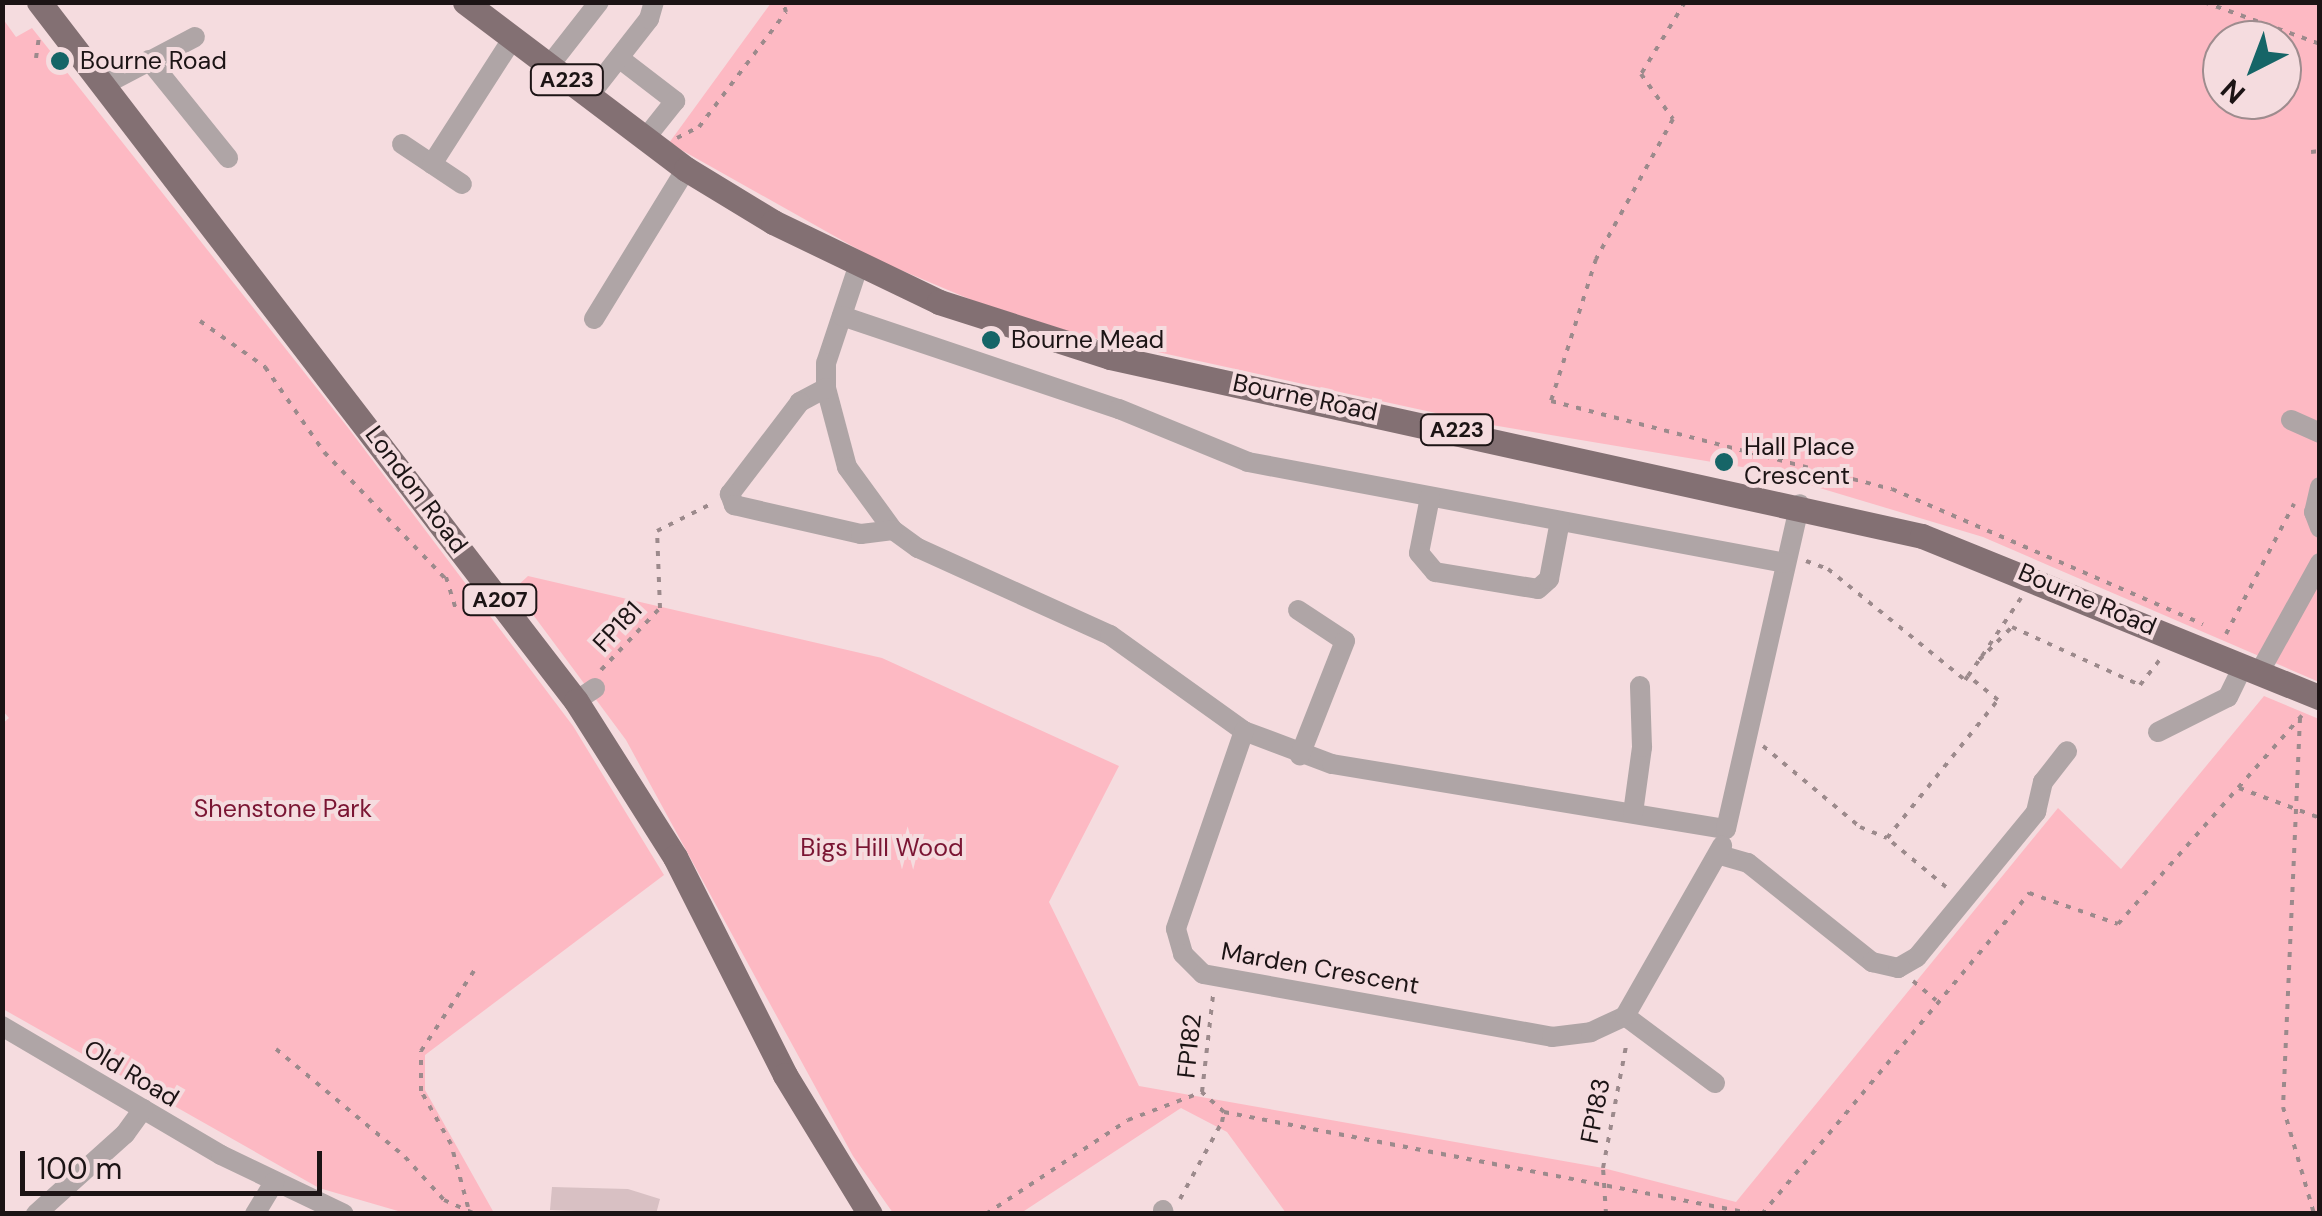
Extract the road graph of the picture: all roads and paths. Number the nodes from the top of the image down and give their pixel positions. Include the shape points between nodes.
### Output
1 (39, 2) edge
2 (465, 2) edge
3 (599, 2) edge
4 (654, 2) edge
5 (783, 2) edge
6 (1685, 2) edge
7 (2204, 2) edge
8 (195, 38) dead end
9 (513, 38) junction
10 (35, 42) dead end
11 (2320, 44) edge
12 (36, 58) dead end
13 (619, 58) junction
14 (149, 60) junction
15 (549, 66) junction
16 (102, 86) junction
17 (588, 98) junction
18 (680, 134) dead end
19 (644, 140) junction
20 (402, 144) dead end
21 (2320, 151) edge
22 (2312, 152) dead end
23 (228, 158) dead end
24 (432, 164) junction
25 (686, 169) junction
26 (462, 184) dead end
27 (858, 266) junction
28 (842, 316) junction
29 (594, 319) dead end
30 (200, 321) dead end
31 (826, 388) junction
32 (2291, 420) dead end
33 (2320, 432) edge
34 (2310, 489) edge
35 (730, 494) junction
36 (1430, 497) junction
37 (1800, 504) junction
38 (1560, 521) junction
39 (2320, 528) edge
40 (893, 530) junction
41 (1786, 559) junction
42 (2320, 563) edge
43 (445, 578) dead end
44 (1298, 610) dead end
45 (2004, 622) dead end
46 (2177, 638) junction
47 (1979, 660) junction
48 (2251, 670) junction
49 (1968, 676) junction
50 (1640, 686) dead end
51 (590, 687) junction
52 (2310, 704) edge
53 (1244, 730) junction
54 (2158, 732) dead end
55 (1749, 735) junction
56 (2068, 751) dead end
57 (1300, 755) junction
58 (2238, 788) junction
59 (2296, 810) junction
60 (1634, 813) junction
61 (2320, 818) edge
62 (1726, 830) junction
63 (1887, 838) junction
64 (1720, 855) junction
65 (1964, 902) junction
66 (474, 971) dead end
67 (1215, 976) junction
68 (1914, 982) dead end
69 (1936, 1000) junction
70 (1626, 1016) junction
71 (2, 1026) edge
72 (276, 1049) dead end
73 (1714, 1083) dead end
74 (1202, 1092) junction
75 (143, 1110) junction
76 (1224, 1112) junction
77 (1602, 1180) junction
78 (274, 1182) junction
79 (468, 1207) junction
80 (1164, 1212) edge
81 (36, 1214) edge
82 (255, 1214) edge
83 (344, 1214) edge
84 (476, 1214) edge
85 (870, 1214) edge
86 (986, 1214) edge
87 (1606, 1214) edge
88 (1754, 1214) edge
89 (1762, 1214) edge
90 (2314, 1214) edge

1 - 16 main road, London Road / A207
2 - 9 main road, Bourne Road / A223
3 - 15 street
4 - 13 street via 650,19
5 - 18 path via 786,12 698,127
6 - 34 path via 1641,74 1674,118 1596,259 1551,401 1892,489 2229,635
7 - 11 path
8 - 14 street
9 - 15 main road, Bourne Road / A223
9 - 24 street
10 - 12 path
13 - 17 street
13 - 19 street via 675,101
14 - 16 street
14 - 23 street
15 - 17 main road, Bourne Road / A223
16 - 51 main road, London Road / A207
17 - 19 main road, Bourne Road / A223
19 - 25 main road, Bourne Road / A223
20 - 24 street
21 - 22 path
24 - 26 street
25 - 27 main road, Bourne Road / A223
25 - 29 street
27 - 28 street
27 - 37 main road, Bourne Road / A223 via 939,302 1110,357
28 - 31 street via 826,363
28 - 36 street via 1119,409 1235,458
30 - 43 path via 265,367 324,452
31 - 35 street via 800,402
31 - 40 street via 847,467
32 - 33 street
34 - 39 street
35 - 40 street via 748,513 861,534
35 - 51 path, FP181 via 657,531 660,608
36 - 38 street
36 - 38 street via 1420,560 1454,576 1538,589 1549,579
37 - 41 street
37 - 46 main road, Bourne Road / A223 via 1978,556
38 - 41 street
40 - 53 street via 1110,636
41 - 49 path via 1828,568
41 - 55 street
42 - 48 street
44 - 57 street via 1345,641
45 - 47 path
46 - 47 path via 2140,685 2012,627
46 - 48 main road, Bourne Road / A223
47 - 49 path
48 - 52 main road, Bourne Road / A223
48 - 54 street via 2228,698
49 - 63 path via 1998,700
50 - 60 street
51 - 85 main road, London Road / A207 via 785,1075
52 - 58 path
52 - 59 path
53 - 57 street
53 - 67 street, Marden Crescent via 1176,929 1183,954
55 - 62 street
55 - 63 path via 1860,827
56 - 65 street via 2043,782 2036,812
57 - 60 street
58 - 59 path
58 - 69 path via 2118,924 2029,893
59 - 61 path
59 - 90 path via 2283,1106
60 - 62 street
62 - 64 street
63 - 65 path
64 - 65 street via 1748,863 1872,962 1898,968 1917,957
64 - 70 street
66 - 79 path via 420,1051 420,1091 451,1144
67 - 70 street, Marden Crescent via 1552,1036 1591,1032
67 - 74 path, FP182
68 - 69 path
69 - 89 path
70 - 73 street
70 - 77 path, FP183
71 - 75 street, Old Road
72 - 79 path via 444,1200
74 - 76 path, FP182
74 - 86 path via 1128,1120
75 - 78 street, Old Road
75 - 81 street
76 - 77 path
76 - 80 path via 1185,1195
77 - 87 path, FP183
77 - 88 path
78 - 82 street
78 - 83 street, Old Road
79 - 84 path

